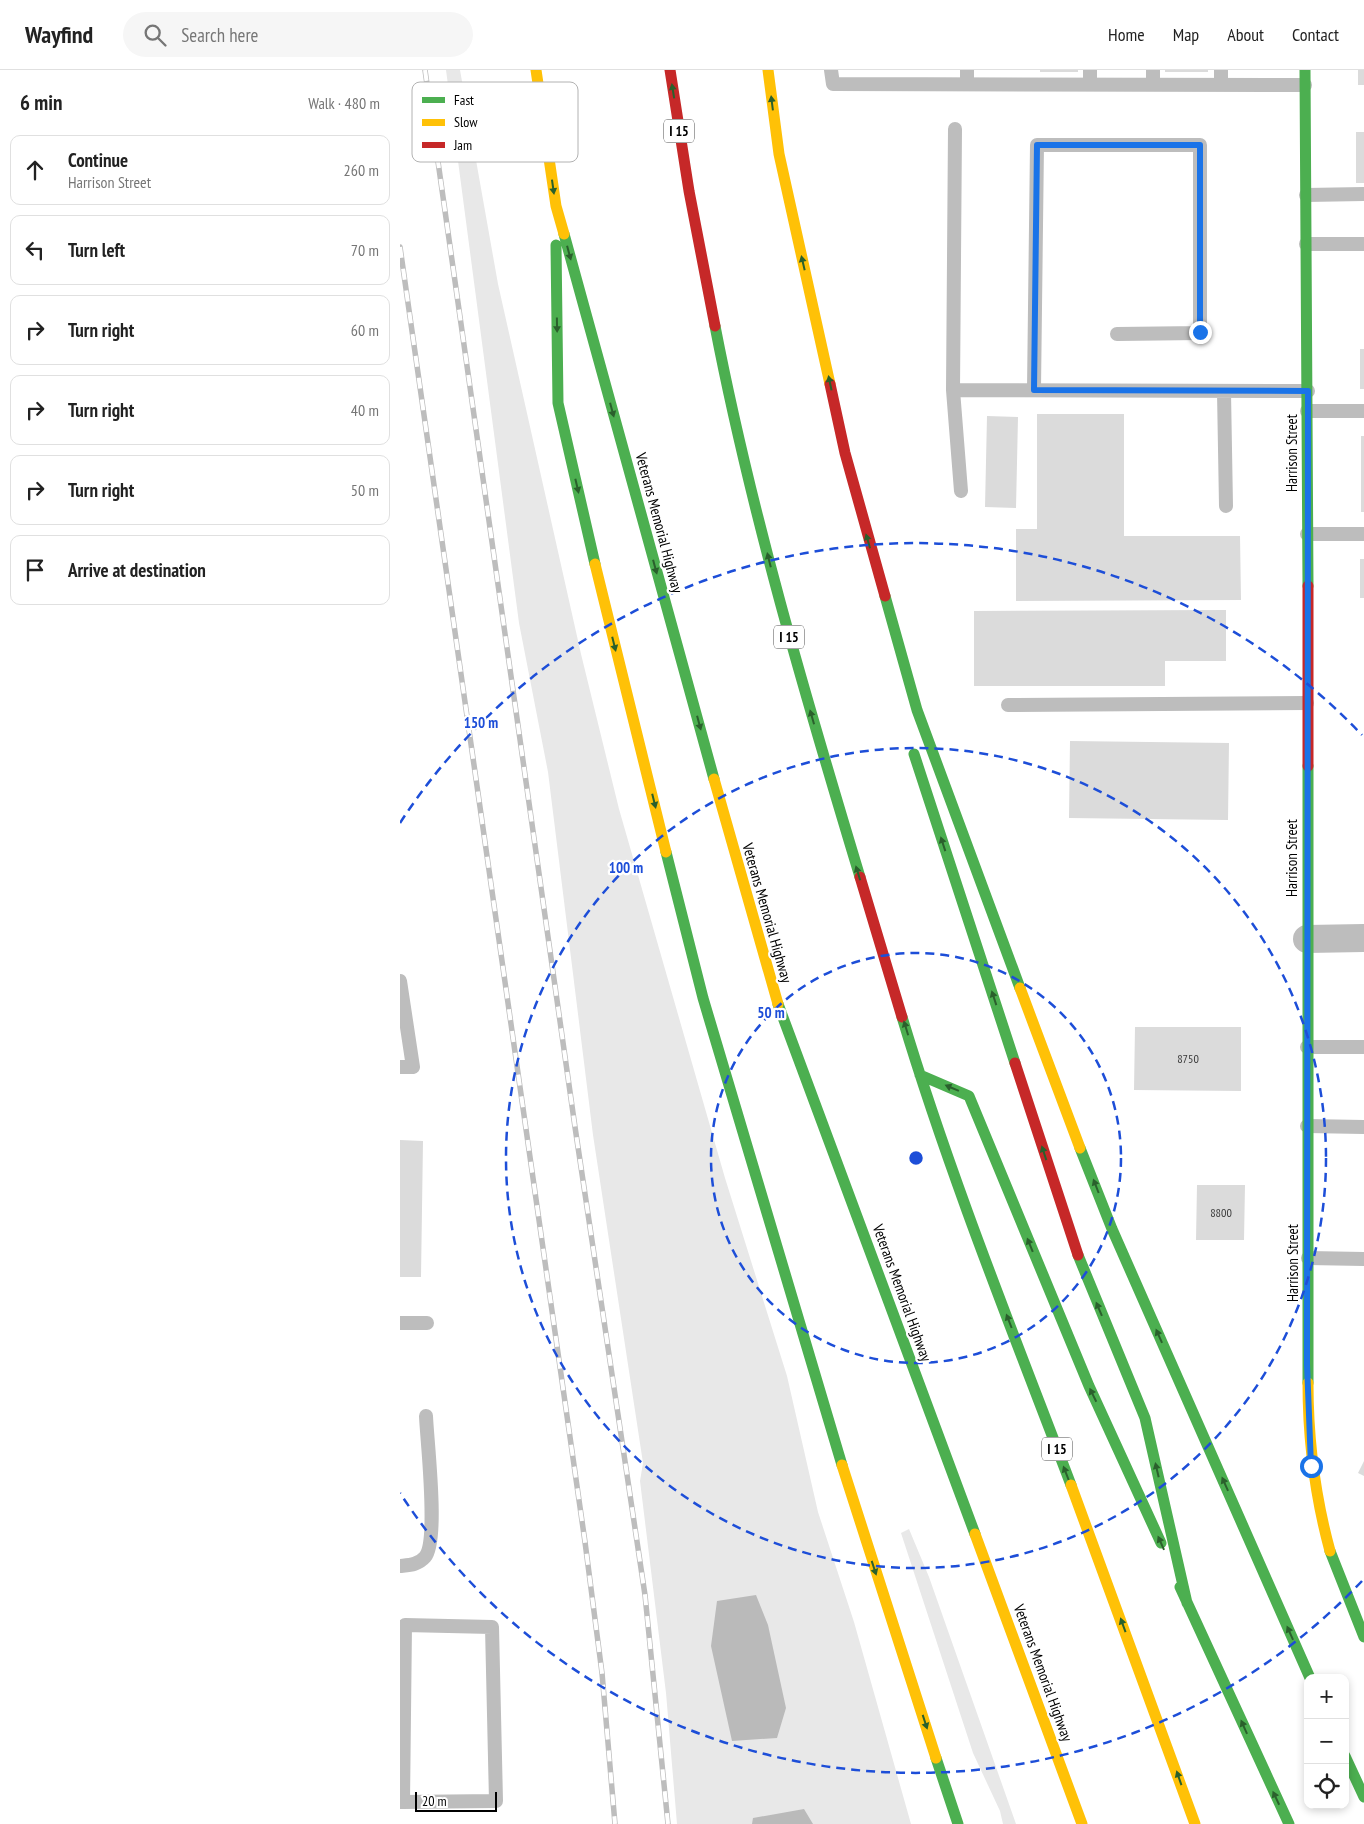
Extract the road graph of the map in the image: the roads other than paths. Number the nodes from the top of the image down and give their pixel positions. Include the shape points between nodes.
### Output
1 (670, 70) edge
2 (768, 70) edge
3 (831, 70) edge
4 (903, 70) edge
5 (967, 70) edge
6 (1026, 70) edge
7 (1090, 70) edge
8 (1153, 70) edge
9 (1221, 70) edge
10 (1304, 70) edge
11 (903, 84) junction
12 (967, 84) junction
13 (1026, 84) junction
14 (1090, 84) junction
15 (1153, 84) junction
16 (1221, 84) junction
17 (1305, 85) junction
18 (954, 129) dead end
19 (550, 162) edge
20 (1364, 194) edge
21 (1306, 195) junction
22 (556, 206) junction
23 (1306, 244) junction
24 (1364, 244) edge
25 (1117, 334) dead end
26 (954, 390) junction
27 (1034, 390) junction
28 (1308, 391) junction
29 (1224, 392) junction
30 (1308, 411) junction
31 (1364, 411) edge
32 (961, 491) dead end
33 (1226, 506) dead end
34 (1307, 534) junction
35 (1364, 534) edge
36 (881, 588) junction
37 (883, 634) dead end
38 (1307, 703) junction
39 (1008, 704) dead end
40 (912, 747) dead end
41 (1308, 938) junction
42 (1364, 938) edge
43 (400, 981) edge
44 (1307, 1047) junction
45 (1364, 1047) edge
46 (400, 1067) edge
47 (920, 1075) junction
48 (1308, 1126) junction
49 (1364, 1127) edge
50 (1308, 1258) junction
51 (1364, 1259) edge
52 (400, 1323) edge
53 (427, 1323) dead end
54 (426, 1416) dead end
55 (400, 1566) edge
56 (1187, 1603) junction
57 (1362, 1627) edge
58 (1308, 1674) edge
59 (1349, 1764) edge
60 (1364, 1797) edge
61 (401, 1802) edge
62 (958, 1824) edge
63 (1082, 1824) edge
64 (1195, 1824) edge
65 (1289, 1824) edge

47 -> 1 main road, I 15 via 781,608 731,410 689,191
36 -> 2 main road via 844,453 779,154
3 - 11 lane via 833,84
4 - 11 lane
5 - 12 lane
6 - 13 lane
7 - 14 lane
8 - 15 lane
9 - 16 lane
10 - 17 main road, Harrison Street
11 - 12 lane
12 - 13 lane
13 - 14 lane
14 - 15 lane
15 - 16 lane
16 - 17 lane
17 - 21 main road, Harrison Street
18 - 26 lane
19 -> 22 main road, Veterans Memorial Highway
20 - 21 lane
21 - 23 main road, Harrison Street
22 -> 62 main road via 558,403 604,604 703,998 859,1521
22 -> 63 main road, Veterans Memorial Highway via 771,984
23 - 24 lane
23 - 28 main road, Harrison Street
25 - 27 lane via 1200,332 1200,145 1037,145
26 - 27 lane
26 - 32 lane
27 - 29 lane
28 - 29 lane
28 - 30 main road, Harrison Street
29 - 33 lane
30 - 31 lane
30 - 34 main road, Harrison Street
34 - 35 lane
34 - 38 main road, Harrison Street
36 - 37 main road
58 -> 36 main road via 1116,1238 1088,1167 917,710
38 - 39 lane
38 - 41 main road, Harrison Street
56 -> 40 main road via 1145,1418 1081,1265
41 - 42 street
41 - 44 main road, Harrison Street
43 - 46 lane via 413,1067
44 - 45 lane
44 - 48 main road, Harrison Street
56 -> 47 main road via 1124,1457 1089,1386 970,1096
64 -> 47 main road, I 15 via 983,1254
48 - 49 lane
48 - 50 main road, Harrison Street
50 - 51 lane
50 - 57 main road, Harrison Street via 1307,1364 1311,1466 1320,1519 1336,1572
52 - 53 lane
54 - 55 lane via 432,1527 429,1547 425,1557 413,1566
65 -> 56 main road
59 - 60 main road
61 - 61 lane via 496,1801 492,1627 405,1625

